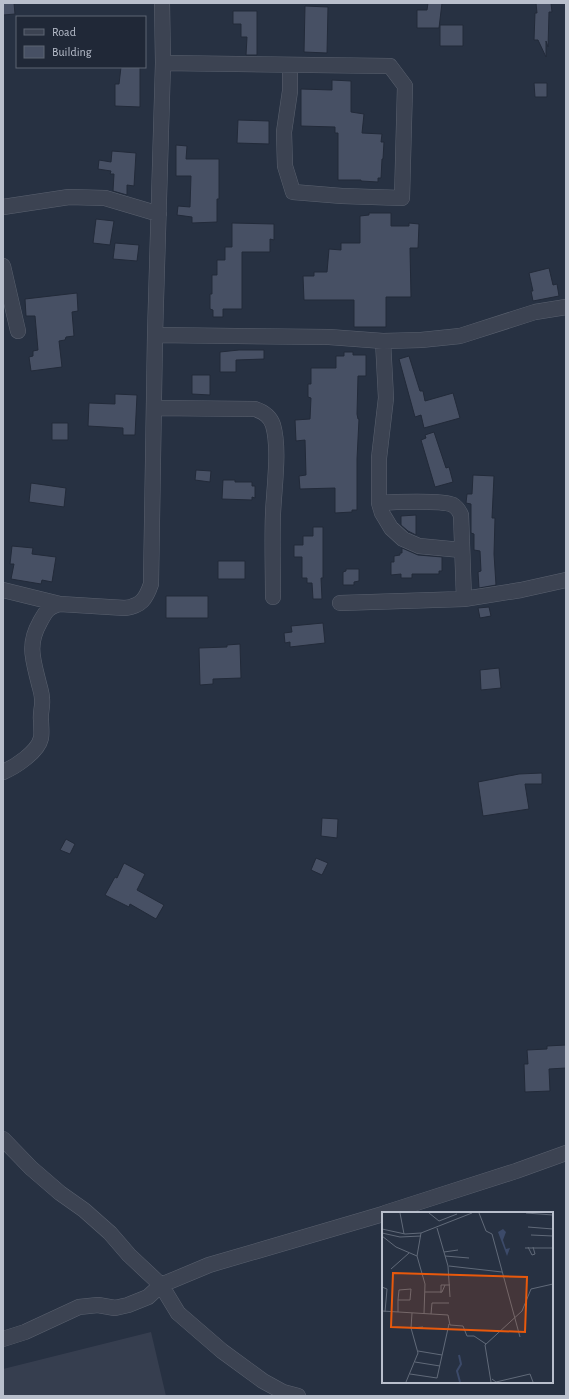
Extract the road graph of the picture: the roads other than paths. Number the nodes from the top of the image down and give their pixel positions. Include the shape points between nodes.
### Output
1 (162, 3) edge
2 (163, 63) junction
3 (290, 65) junction
4 (3, 207) edge
5 (159, 214) junction
6 (3, 266) edge
7 (566, 307) edge
8 (18, 331) dead end
9 (155, 335) junction
10 (383, 342) junction
11 (154, 408) junction
12 (379, 503) junction
13 (461, 550) junction
14 (566, 580) edge
15 (3, 590) edge
16 (273, 597) dead end
17 (464, 599) junction
18 (340, 602) dead end
19 (60, 604) junction
20 (3, 772) edge
21 (3, 1139) edge
22 (566, 1153) edge
23 (387, 1212) edge
24 (382, 1214) edge
25 (161, 1285) junction
26 (3, 1339) edge
27 (298, 1396) edge

1 - 2 street
2 - 3 street
2 - 5 street
3 - 3 street via 390,66 405,86 402,198 293,192 285,166 284,132 290,91
4 - 5 street via 69,197 105,198
5 - 9 street
6 - 8 street
7 - 10 street via 535,312 460,336
9 - 10 street via 329,337
9 - 11 street
10 - 12 street via 386,398 379,458
11 - 16 street via 255,409 270,417 276,451
11 - 19 street via 151,584 148,594 142,602 130,608
12 - 13 street via 391,528 403,539 419,546
12 - 13 street via 400,501 452,504 461,515
13 - 17 street
14 - 17 street
15 - 19 street
17 - 18 street
19 - 20 street via 51,607 45,614 35,632 32,647 42,698 42,737 33,752
21 - 25 street via 31,1168 110,1233 128,1255
22 - 23 street
24 - 25 street via 209,1265
25 - 26 street via 148,1297 128,1305 115,1308 98,1304 79,1307 25,1332
25 - 27 street via 178,1313 222,1351 263,1381 283,1392

